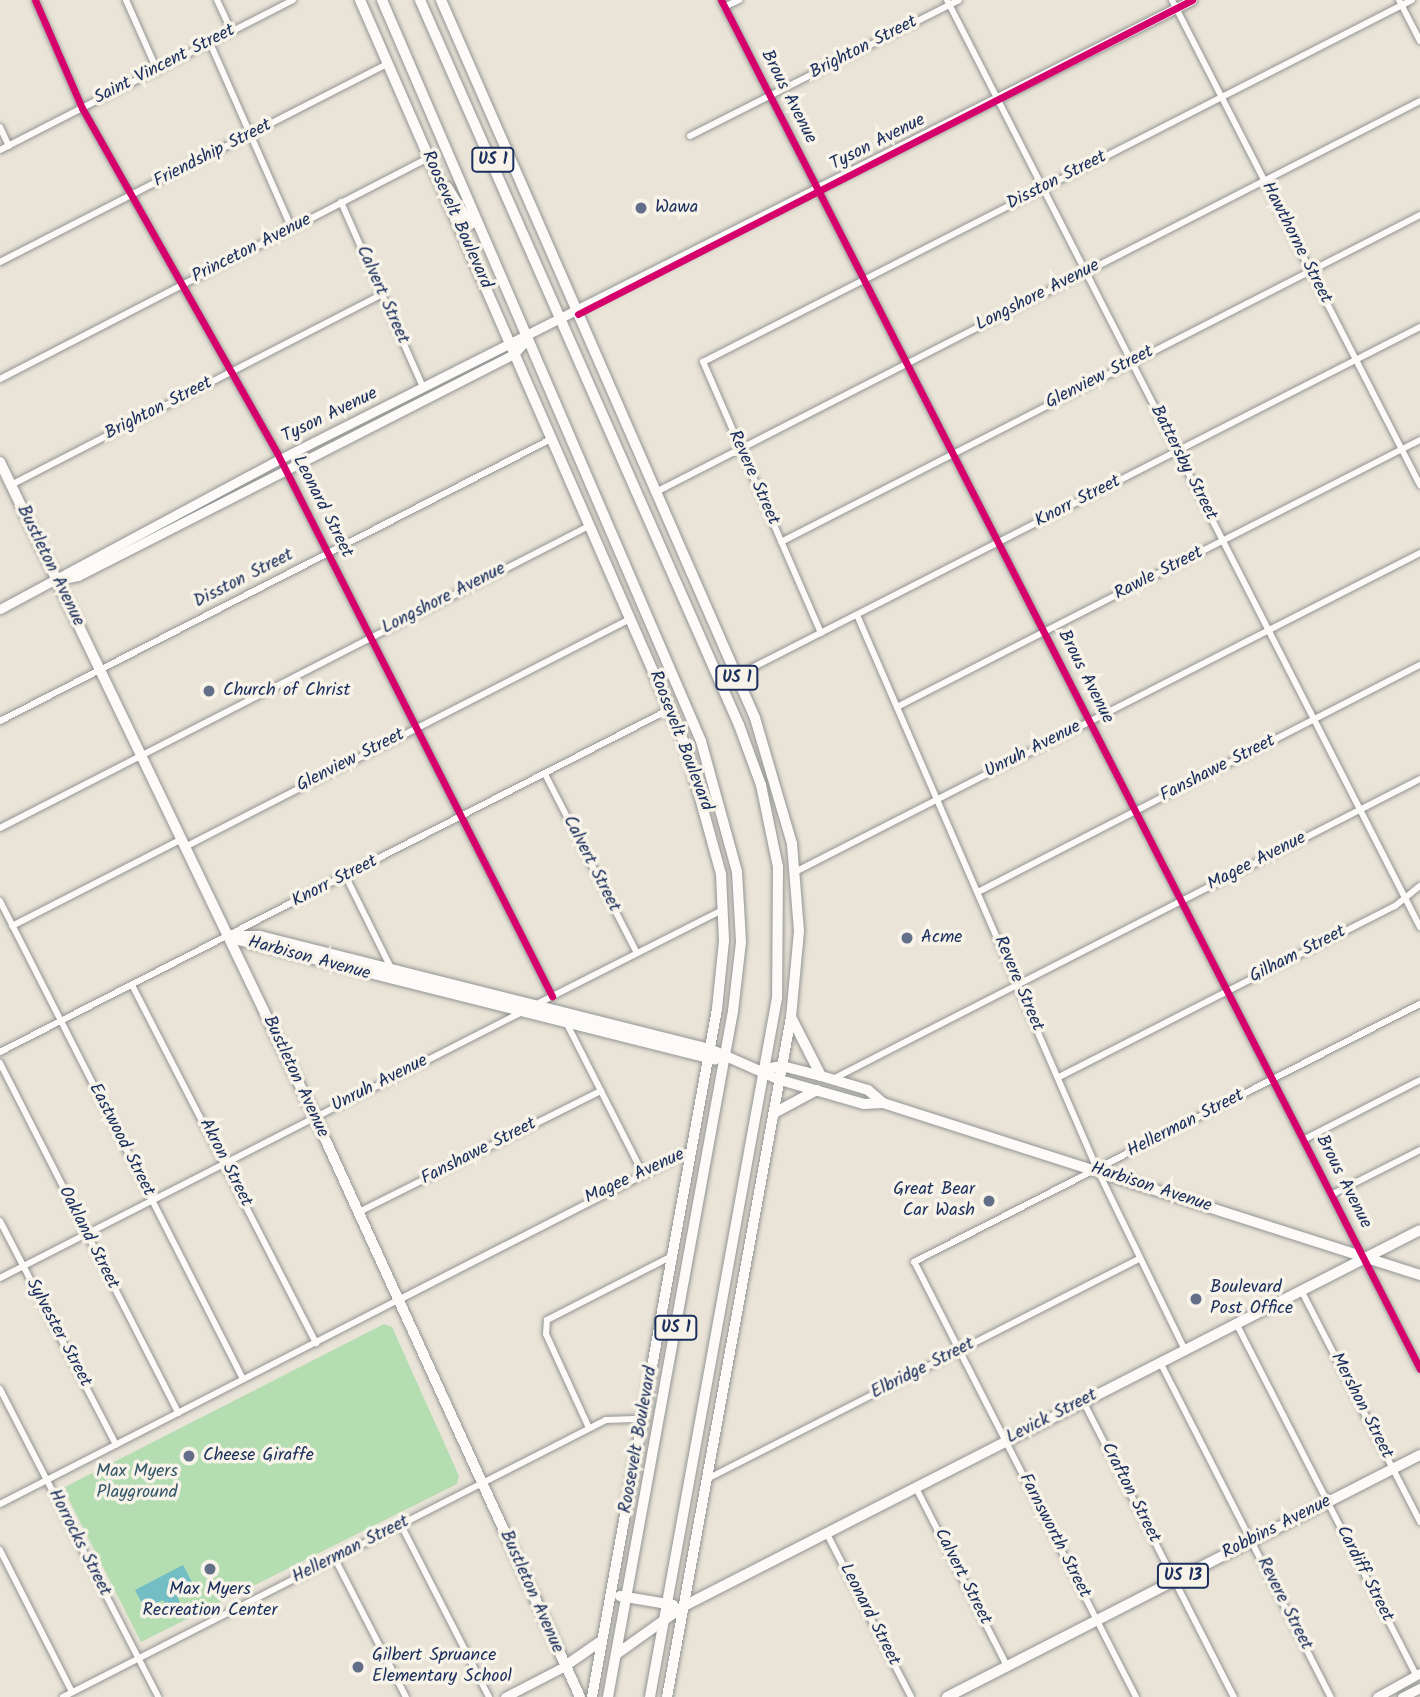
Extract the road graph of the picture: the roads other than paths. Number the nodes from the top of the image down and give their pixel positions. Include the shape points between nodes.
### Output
1 (35, 0) edge
2 (126, 0) edge
3 (217, 0) edge
4 (293, 0) edge
5 (360, 0) edge
6 (382, 0) edge
7 (419, 0) edge
8 (441, 0) edge
9 (721, 0) edge
10 (739, 0) edge
11 (959, 0) edge
12 (1192, 0) edge
13 (1412, 0) edge
14 (948, 2) edge
15 (1400, 3) edge
16 (1174, 4) edge
17 (724, 7) junction
18 (232, 32) junction
19 (1420, 41) edge
20 (210, 43) junction
21 (387, 64) junction
22 (156, 70) junction
23 (769, 96) junction
24 (1222, 97) junction
25 (998, 99) junction
26 (1420, 101) edge
27 (82, 108) junction
28 (0, 127) edge
29 (251, 135) junction
30 (690, 136) dead end
31 (9, 146) junction
32 (0, 150) edge
33 (429, 158) junction
34 (1264, 181) junction
35 (1043, 188) junction
36 (819, 191) junction
37 (131, 196) junction
38 (341, 202) junction
39 (1420, 215) edge
40 (292, 229) junction
41 (488, 252) junction
42 (0, 262) edge
43 (1311, 271) junction
44 (1086, 272) junction
45 (864, 279) junction
46 (182, 285) junction
47 (382, 294) junction
48 (578, 314) junction
49 (563, 321) junction
50 (1420, 327) edge
51 (526, 340) junction
52 (512, 349) junction
53 (1356, 360) junction
54 (703, 362) joint
55 (1132, 362) junction
56 (907, 363) junction
57 (232, 372) junction
58 (0, 379) edge
59 (423, 387) junction
60 (400, 400) junction
61 (404, 409) junction
62 (551, 439) junction
63 (1420, 440) edge
64 (740, 449) junction
65 (1402, 449) junction
66 (1177, 451) junction
67 (953, 454) junction
68 (280, 459) junction
69 (0, 462) edge
70 (285, 470) junction
71 (11, 485) junction
72 (1420, 485) edge
73 (656, 492) junction
74 (589, 526) junction
75 (1223, 541) junction
76 (781, 542) junction
77 (998, 542) junction
78 (1420, 553) edge
79 (327, 554) junction
80 (56, 580) junction
81 (0, 609) edge
82 (856, 615) junction
83 (630, 619) junction
84 (1269, 630) junction
85 (1043, 631) junction
86 (821, 633) junction
87 (370, 637) junction
88 (1420, 666) edge
89 (100, 670) junction
90 (736, 676) junction
91 (897, 706) junction
92 (670, 709) junction
93 (1314, 719) junction
94 (0, 721) edge
95 (1089, 722) junction
96 (417, 727) junction
97 (142, 755) junction
98 (545, 774) junction
99 (1420, 779) edge
100 (937, 799) junction
101 (1360, 809) junction
102 (1135, 811) junction
103 (462, 817) junction
104 (0, 828) edge
105 (183, 843) junction
106 (795, 872) junction
107 (346, 877) junction
108 (1420, 886) edge
109 (978, 891) junction
110 (1405, 897) junction
111 (0, 901) edge
112 (1181, 901) junction
113 (724, 909) junction
114 (12, 926) junction
115 (1420, 927) edge
116 (228, 936) junction
117 (637, 953) junction
118 (392, 970) junction
119 (398, 982) junction
120 (1018, 984) junction
121 (132, 985) junction
122 (1227, 991) junction
123 (552, 996) junction
124 (1420, 1004) edge
125 (535, 1005) junction
126 (519, 1013) junction
127 (791, 1017) junction
128 (61, 1021) junction
129 (568, 1026) junction
130 (710, 1049) junction
131 (0, 1052) edge
132 (725, 1059) junction
133 (708, 1062) junction
134 (0, 1063) edge
135 (782, 1066) junction
136 (765, 1069) junction
137 (826, 1077) junction
138 (1059, 1077) junction
139 (780, 1080) junction
140 (1272, 1080) junction
141 (1420, 1080) edge
142 (817, 1090) junction
143 (601, 1091) junction
144 (883, 1102) junction
145 (774, 1112) junction
146 (315, 1117) junction
147 (1303, 1140) junction
148 (691, 1150) junction
149 (1420, 1150) edge
150 (226, 1164) junction
151 (642, 1171) junction
152 (1098, 1171) junction
153 (646, 1179) junction
154 (761, 1184) junction
155 (1331, 1195) junction
156 (152, 1201) junction
157 (357, 1213) junction
158 (0, 1221) edge
159 (527, 1229) junction
160 (1420, 1230) edge
161 (86, 1234) junction
162 (531, 1237) junction
163 (731, 1252) junction
164 (672, 1256) junction
165 (1365, 1258) junction
166 (1139, 1259) junction
167 (914, 1262) joint
168 (23, 1266) junction
169 (1420, 1275) edge
170 (0, 1279) edge
171 (1301, 1290) junction
172 (397, 1301) junction
173 (1236, 1323) junction
174 (316, 1343) junction
175 (656, 1347) junction
176 (1185, 1350) junction
177 (959, 1351) junction
178 (1160, 1362) junction
179 (1420, 1368) edge
180 (709, 1377) junction
181 (243, 1379) junction
182 (0, 1389) edge
183 (1083, 1401) junction
184 (660, 1411) junction
185 (178, 1413) junction
186 (642, 1419) junction
187 (589, 1428) junction
188 (1006, 1441) junction
189 (116, 1444) junction
190 (712, 1450) junction
191 (1420, 1455) edge
192 (1393, 1469) junction
193 (46, 1479) junction
194 (707, 1479) junction
195 (482, 1483) junction
196 (916, 1489) junction
197 (1327, 1502) junction
198 (0, 1504) edge
199 (1420, 1522) edge
200 (401, 1525) junction
201 (827, 1534) junction
202 (1251, 1541) junction
203 (0, 1550) edge
204 (335, 1559) junction
205 (1175, 1580) junction
206 (610, 1595) junction
207 (627, 1598) junction
208 (667, 1605) junction
209 (684, 1606) junction
210 (665, 1618) junction
211 (1097, 1620) junction
212 (603, 1638) junction
213 (616, 1655) junction
214 (138, 1658) junction
215 (1007, 1666) junction
216 (565, 1667) junction
217 (1418, 1674) edge
218 (1420, 1688) edge
219 (72, 1692) junction
220 (63, 1697) edge
221 (158, 1697) edge
222 (406, 1697) edge
223 (489, 1697) edge
224 (505, 1697) edge
225 (580, 1697) edge
226 (592, 1697) edge
227 (608, 1697) edge
228 (650, 1697) edge
229 (667, 1697) edge
230 (911, 1697) edge
231 (947, 1697) edge
232 (1136, 1697) edge
233 (1234, 1697) edge
234 (1331, 1697) edge
235 (1377, 1697) edge
236 (1402, 1697) edge

1 - 27 street, Leonard Street
2 - 22 street
3 - 18 street
4 - 18 street, Saint Vincent Street
5 - 21 highway, Roosevelt Boulevard / US 1
6 - 41 highway, Roosevelt Boulevard / US 1
7 - 49 highway, US 1
8 - 48 highway, US 1
9 - 17 street, Brous Avenue
10 - 17 street
11 - 14 street, Brighton Street
12 - 16 street, Tyson Avenue
13 - 15 street, Disston Street
14 - 23 street, Brighton Street
14 - 25 street, Battersby Street
15 - 19 street
15 - 24 street, Disston Street
16 - 24 street, Hawthorne Street
16 - 25 street, Tyson Avenue
17 - 23 street, Brous Avenue
18 - 20 street, Saint Vincent Street
20 - 22 street, Saint Vincent Street
20 - 29 street
21 - 29 street, Friendship Street
21 - 33 highway, Roosevelt Boulevard / US 1
22 - 27 street, Saint Vincent Street
23 - 30 street, Brighton Street
23 - 36 street, Brous Avenue
24 - 34 street, Hawthorne Street
24 - 35 street, Disston Street
25 - 35 street, Battersby Street
25 - 36 street, Tyson Avenue
26 - 34 street, Longshore Avenue
27 - 31 street, Saint Vincent Street
27 - 37 street, Leonard Street
28 - 31 street
29 - 37 street, Friendship Street
29 - 40 street
31 - 32 street, Saint Vincent Street
33 - 38 street, Princeton Avenue
33 - 41 highway
33 - 52 highway, Roosevelt Boulevard / US 1
34 - 43 street, Hawthorne Street
34 - 44 street, Longshore Avenue
35 - 44 street, Battersby Street
35 - 45 street, Disston Street
36 - 45 street, Brous Avenue
36 - 48 street, Tyson Avenue
37 - 42 street, Friendship Street
37 - 46 street, Leonard Street
38 - 40 street, Princeton Avenue
38 - 47 street, Calvert Street
39 - 43 street, Glenview Street
40 - 46 street, Princeton Avenue
41 - 51 highway, Roosevelt Boulevard / US 1
43 - 53 street, Hawthorne Street
43 - 55 street, Glenview Street
44 - 55 street, Battersby Street
44 - 56 street, Longshore Avenue
45 - 54 street, Disston Street
45 - 56 street, Brous Avenue
46 - 57 street, Leonard Street
46 - 58 street, Princeton Avenue
47 - 57 street, Brighton Street
47 - 59 street, Calvert Street
48 - 49 street, Tyson Avenue
48 - 73 highway, US 1
49 - 51 street, Tyson Avenue
49 - 136 highway, US 1 via 739,725 766,805 782,924
50 - 53 street, Knorr Street
51 - 52 street, Tyson Avenue
51 - 132 highway, Roosevelt Boulevard / US 1 via 722,797 741,924
52 - 59 street, Tyson Avenue
52 - 61 street, Tyson Avenue
52 - 62 highway, Roosevelt Boulevard / US 1
53 - 65 street, Hawthorne Street
53 - 66 street, Knorr Street
54 - 64 street, Revere Street
55 - 66 street, Battersby Street
55 - 67 street, Glenview Street
56 - 64 street, Longshore Avenue
56 - 67 street, Brous Avenue
57 - 68 street, Leonard Street
57 - 71 street, Brighton Street
59 - 60 street, Tyson Avenue
60 - 61 street
60 - 68 street, Tyson Avenue
61 - 70 street, Tyson Avenue
62 - 74 highway, Roosevelt Boulevard / US 1
62 - 79 street, Disston Street
63 - 65 street, Rawle Street
64 - 73 street, Longshore Avenue
64 - 76 street, Revere Street
65 - 72 street, Hawthorne Street
65 - 75 street, Rawle Street
66 - 75 street, Battersby Street
66 - 77 street, Knorr Street
67 - 76 street, Glenview Street
67 - 77 street, Brous Avenue
68 - 70 street, Leonard Street
68 - 80 street, Tyson Avenue
69 - 71 main road, Bustleton Avenue
70 - 79 street, Leonard Street
70 - 80 street, Tyson Avenue via 78,576
71 - 80 main road, Bustleton Avenue
73 - 90 highway, US 1
74 - 83 highway, Roosevelt Boulevard / US 1
74 - 87 street, Longshore Avenue
75 - 84 street, Battersby Street
75 - 85 street, Rawle Street
76 - 86 street, Revere Street
77 - 82 street, Knorr Street
77 - 85 street, Brous Avenue
78 - 84 street, Unruh Avenue
79 - 87 street, Leonard Street
79 - 89 street, Disston Street
80 - 81 street, Tyson Avenue
80 - 89 main road, Bustleton Avenue
82 - 86 street, Knorr Street
82 - 91 street, Revere Street
83 - 92 highway, Roosevelt Boulevard / US 1
83 - 96 street, Glenview Street
84 - 93 street, Battersby Street
84 - 95 street, Unruh Avenue
85 - 91 street, Rawle Street
85 - 95 street, Brous Avenue
86 - 90 street, Knorr Street
87 - 96 street, Leonard Street
87 - 97 street, Longshore Avenue
88 - 93 street, Fanshawe Street
89 - 94 street, Disston Street
89 - 97 main road, Bustleton Avenue
90 - 106 highway, US 1 via 777,780
91 - 100 street, Revere Street
92 - 98 street, Knorr Street
92 - 113 highway, Roosevelt Boulevard / US 1 via 706,801
93 - 101 street, Battersby Street
93 - 102 street, Fanshawe Street
95 - 100 street, Unruh Avenue
95 - 102 street, Brous Avenue
96 - 103 street, Leonard Street
96 - 105 street, Glenview Street
97 - 104 street, Longshore Avenue
97 - 105 main road, Bustleton Avenue
98 - 103 street, Knorr Street
98 - 117 street, Calvert Street
99 - 101 street, Magee Avenue
100 - 106 street, Unruh Avenue
100 - 109 street, Revere Street
101 - 110 street, Battersby Street
101 - 112 street, Magee Avenue
102 - 109 street, Fanshawe Street
102 - 112 street, Brous Avenue
103 - 107 street, Knorr Street
103 - 123 street, Leonard Street
105 - 114 street, Glenview Street
105 - 116 main road, Bustleton Avenue
106 - 127 highway, US 1 via 799,943
107 - 116 street, Knorr Street
107 - 118 street
108 - 110 street, Gilham Street
109 - 120 street, Revere Street
110 - 115 street, Battersby Street
110 - 122 street, Gilham Street
111 - 114 street, Eastwood Street
112 - 120 street, Magee Avenue
112 - 122 street, Brous Avenue
113 - 117 street, Unruh Avenue
113 - 130 highway, Roosevelt Boulevard / US 1
114 - 128 street, Eastwood Street
116 - 118 main road, Harbison Avenue via 260,936
116 - 119 main road, Harbison Avenue
116 - 121 street, Knorr Street
116 - 146 main road, Bustleton Avenue
117 - 123 street, Unruh Avenue
118 - 119 street
118 - 125 main road, Harbison Avenue
119 - 126 main road, Harbison Avenue
120 - 137 street, Magee Avenue
120 - 138 street, Revere Street
121 - 128 street, Knorr Street
121 - 150 street, Akron Street
122 - 138 street, Gilham Street
122 - 140 street, Brous Avenue
123 - 125 street, Unruh Avenue
124 - 140 street, Hellerman Street
125 - 126 street, Unruh Avenue
125 - 130 main road, Harbison Avenue
126 - 129 main road, Harbison Avenue
126 - 146 street, Unruh Avenue
127 - 135 highway, US 1
127 - 137 highway
128 - 131 street, Knorr Street
128 - 156 street, Eastwood Street
129 - 133 main road, Harbison Avenue
129 - 143 street
130 - 132 main road, Harbison Avenue
130 - 133 highway, Roosevelt Boulevard / US 1
132 - 133 main road, Harbison Avenue
132 - 136 main road, Harbison Avenue
132 - 184 highway, Roosevelt Boulevard / US 1
133 - 148 highway, Roosevelt Boulevard / US 1
134 - 161 street, Oakland Street
135 - 136 main road, Harbison Avenue
135 - 137 main road, Harbison Avenue
135 - 139 highway, US 1
136 - 139 main road, Harbison Avenue
136 - 163 highway, US 1
137 - 144 main road, Harbison Avenue via 868,1090
138 - 152 street, Revere Street
139 - 142 main road, Harbison Avenue
139 - 145 highway, US 1
140 - 147 street, Brous Avenue
140 - 152 street, Hellerman Street
141 - 147 street
142 - 144 main road, Harbison Avenue via 864,1104
142 - 145 highway
143 - 151 street
143 - 157 street, Fanshawe Street
144 - 152 main road, Harbison Avenue
145 - 154 highway, US 1
146 - 150 street, Unruh Avenue
146 - 157 main road, Bustleton Avenue
147 - 155 street, Brous Avenue
148 - 151 street, Magee Avenue
148 - 153 street, Magee Avenue
148 - 164 highway, Roosevelt Boulevard / US 1
149 - 155 street
150 - 156 street, Unruh Avenue
150 - 174 street, Akron Street
151 - 153 street
151 - 159 street, Magee Avenue
152 - 165 main road, Harbison Avenue
152 - 166 street, Revere Street
152 - 167 street, Hellerman Street
153 - 162 street, Magee Avenue
154 - 163 highway
154 - 190 highway, US 1
155 - 165 street, Brous Avenue
156 - 161 street, Unruh Avenue
156 - 181 street, Eastwood Street
157 - 172 main road, Bustleton Avenue
158 - 168 street, Sylvester Street
159 - 162 street
159 - 172 street, Magee Avenue
160 - 165 highway, Levick Street
161 - 168 street, Unruh Avenue
161 - 185 street, Oakland Street
162 - 172 street, Magee Avenue
163 - 180 highway, US 1
164 - 175 highway, Roosevelt Boulevard / US 1
164 - 187 street via 547,1320 546,1335
165 - 169 main road, Harbison Avenue
165 - 171 highway, Levick Street
165 - 179 street, Brous Avenue
166 - 176 street, Revere Street
166 - 177 street, Elbridge Street
167 - 177 street, Farnsworth Street
168 - 170 street, Unruh Avenue
168 - 189 street, Sylvester Street
171 - 173 highway, Levick Street
171 - 192 street, Mershon Street
172 - 174 street, Magee Avenue
172 - 195 main road, Bustleton Avenue
173 - 176 highway, Levick Street
173 - 197 street, Cardiff Street
174 - 181 street, Magee Avenue
175 - 184 highway
175 - 186 highway, Roosevelt Boulevard / US 1
176 - 178 highway, Levick Street
177 - 188 street, Farnsworth Street
177 - 194 street, Elbridge Street
178 - 183 highway, Levick Street
178 - 202 street, Revere Street
180 - 190 highway
180 - 208 highway, US 1
181 - 185 street, Magee Avenue
182 - 193 street, Horrocks Street
183 - 188 highway, Levick Street
183 - 205 street, Crafton Street
184 - 207 highway, Roosevelt Boulevard / US 1
185 - 189 street, Magee Avenue
186 - 187 street, Hellerman Street via 617,1416
186 - 206 highway, Roosevelt Boulevard / US 1
187 - 195 street, Hellerman Street
188 - 196 highway, Levick Street
188 - 211 street, Farnsworth Street
189 - 193 street, Magee Avenue
190 - 194 highway, US 1
191 - 192 highway, Robbins Avenue / US 13
192 - 197 highway, Robbins Avenue / US 13
192 - 199 street, Mershon Street
193 - 198 street, Magee Avenue
193 - 214 street, Horrocks Street
194 - 209 highway, US 1
195 - 200 street, Hellerman Street
195 - 216 main road, Bustleton Avenue
196 - 201 highway, Levick Street
196 - 215 street, Calvert Street
197 - 202 highway, Robbins Avenue / US 13
197 - 217 street, Cardiff Street
200 - 204 street, Hellerman Street
200 - 223 street
201 - 209 highway, Levick Street
201 - 230 street, Leonard Street
202 - 205 highway, Robbins Avenue / US 13
202 - 234 street, Revere Street
203 - 219 street
204 - 214 street, Hellerman Street
204 - 222 street
205 - 211 highway, Robbins Avenue / US 13
205 - 233 street, Crafton Street
206 - 207 highway
206 - 212 highway, Roosevelt Boulevard / US 1
207 - 208 highway
207 - 213 highway, Roosevelt Boulevard / US 1
208 - 209 highway
208 - 210 highway, US 1
209 - 210 highway, Levick Street
209 - 229 highway, US 1
210 - 213 highway, Levick Street
210 - 228 highway, US 1
211 - 215 highway, Robbins Avenue / US 13
211 - 232 street, Farnsworth Street
212 - 216 main road via 595,1650
212 - 226 highway, Roosevelt Boulevard / US 1
213 - 227 highway, Roosevelt Boulevard / US 1
214 - 219 street, Hellerman Street
214 - 221 street, Horrocks Street
215 - 231 highway, Robbins Avenue / US 13
216 - 224 street
216 - 225 main road, Bustleton Avenue
217 - 235 street
218 - 236 street
219 - 220 street, Hellerman Street

